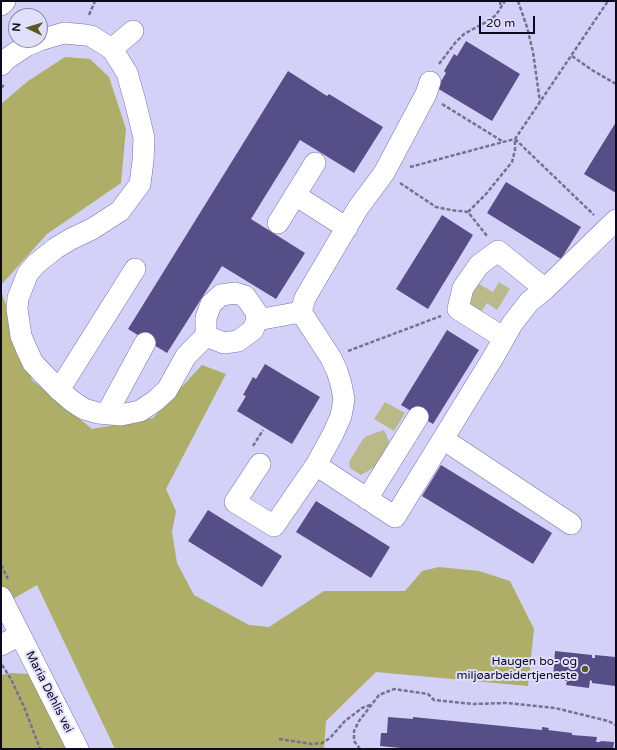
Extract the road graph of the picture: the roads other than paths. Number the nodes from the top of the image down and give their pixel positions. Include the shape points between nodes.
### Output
1 (5, 1) edge
2 (1, 5) edge
3 (133, 31) dead end
4 (48, 38) edge
5 (23, 48) edge
6 (112, 49) junction
7 (2, 60) edge
8 (428, 88) road end
9 (315, 163) dead end
10 (295, 195) junction
11 (278, 223) dead end
12 (612, 224) edge
13 (347, 228) junction
14 (134, 269) dead end
15 (545, 288) junction
16 (301, 312) junction
17 (257, 320) junction
18 (206, 336) junction
19 (504, 338) junction
20 (145, 343) dead end
21 (59, 390) junction
22 (107, 413) junction
23 (418, 417) dead end
24 (443, 440) junction
25 (260, 464) dead end
26 (316, 465) junction
27 (367, 499) junction
28 (571, 524) dead end
29 (1, 597) edge
30 (20, 635) junction
31 (1, 646) edge
32 (78, 749) edge

1 - 2 street
3 - 6 street
4 - 6 street via 64,34 91,36
5 - 7 street
6 - 21 street via 127,73 144,138 140,184 120,211 56,248 36,264 28,273 18,298 21,336 26,348 33,363
8 - 13 street via 391,178 358,208
9 - 10 street
10 - 11 street
10 - 13 street
12 - 15 street
13 - 16 street via 305,298
14 - 21 street
15 - 19 street via 530,302
15 - 19 street via 498,251 479,265 463,288 458,309
16 - 17 street
16 - 26 street via 331,358 344,399 341,416
17 - 18 street via 253,330 238,341 224,343
17 - 18 street via 256,312 245,296 235,292 221,295 211,304 206,318
18 - 22 street via 186,356 167,390 155,401 140,411 121,415
19 - 24 street
20 - 22 street
21 - 22 street via 84,408
23 - 27 street
24 - 27 street via 395,517
24 - 28 street
25 - 26 street via 235,502 274,526
26 - 27 street
29 - 30 street, Maria Dehlis vei
30 - 31 street
30 - 32 street, Maria Dehlis vei

